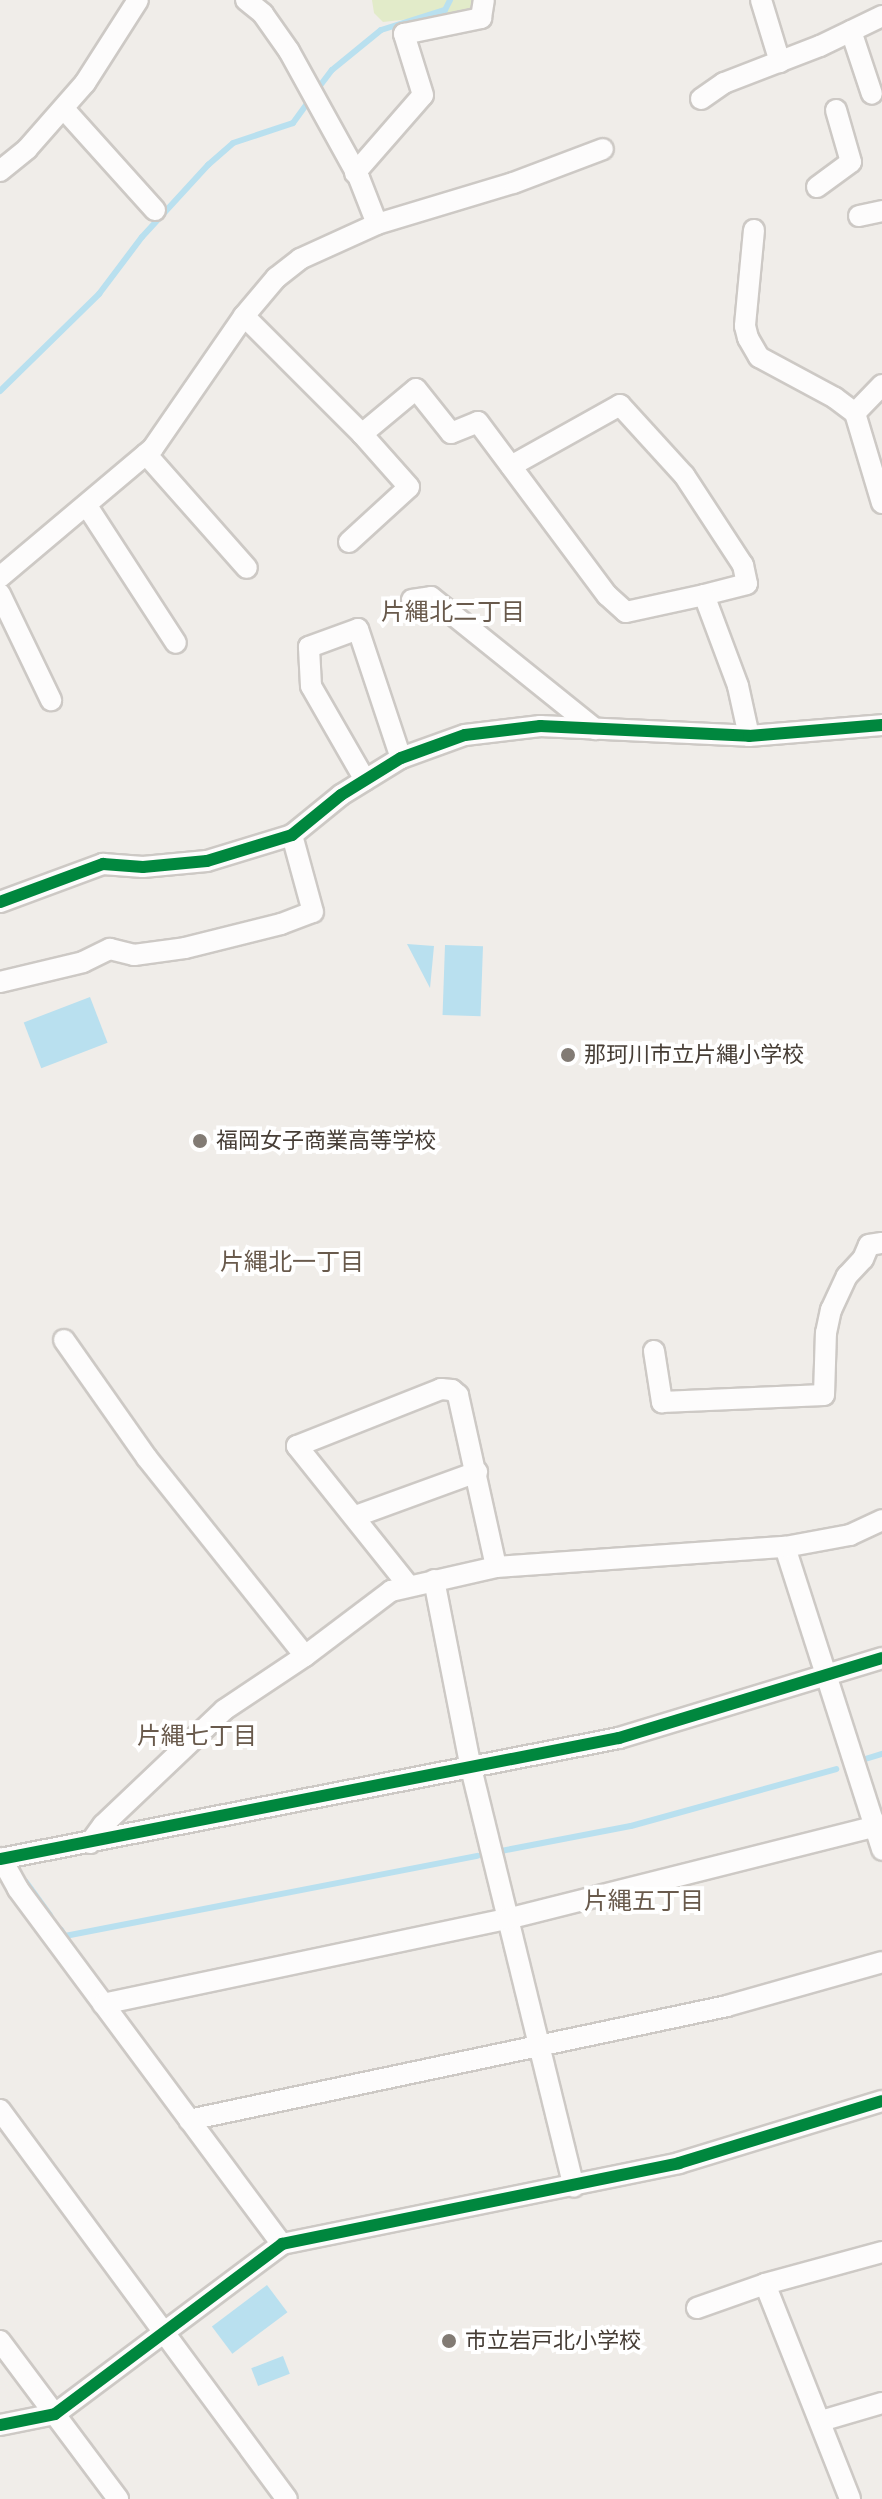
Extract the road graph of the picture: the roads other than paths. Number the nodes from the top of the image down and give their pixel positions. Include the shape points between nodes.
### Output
1 (138, 0) edge
2 (246, 0) edge
3 (484, 0) edge
4 (761, 0) edge
5 (882, 16) edge
6 (851, 31) junction
7 (780, 62) junction
8 (872, 94) dead end
9 (701, 99) dead end
10 (64, 109) junction
11 (836, 110) dead end
12 (603, 149) dead end
13 (1, 166) edge
14 (355, 173) junction
15 (817, 187) dead end
16 (155, 210) dead end
17 (882, 211) edge
18 (859, 216) dead end
19 (377, 224) junction
20 (754, 230) dead end
21 (244, 316) junction
22 (882, 385) edge
23 (855, 413) junction
24 (362, 434) junction
25 (146, 454) junction
26 (511, 466) junction
27 (882, 503) edge
28 (87, 506) junction
29 (349, 542) dead end
30 (247, 568) dead end
31 (0, 577) edge
32 (0, 594) edge
33 (704, 595) junction
34 (412, 600) dead end
35 (176, 643) dead end
36 (51, 700) dead end
37 (882, 725) edge
38 (595, 729) junction
39 (749, 736) junction
40 (401, 758) junction
41 (365, 780) junction
42 (292, 835) junction
43 (0, 902) edge
44 (0, 982) edge
45 (882, 1243) edge
46 (64, 1340) dead end
47 (654, 1351) dead end
48 (477, 1472) junction
49 (356, 1516) junction
50 (882, 1520) edge
51 (785, 1547) junction
52 (496, 1567) junction
53 (434, 1580) junction
54 (408, 1585) junction
55 (305, 1656) junction
56 (882, 1658) edge
57 (824, 1676) junction
58 (471, 1768) junction
59 (879, 1826) edge
60 (90, 1843) junction
61 (882, 1850) edge
62 (0, 1858) edge
63 (507, 1919) junction
64 (882, 1962) edge
65 (103, 2004) junction
66 (540, 2046) junction
67 (882, 2101) edge
68 (0, 2110) edge
69 (189, 2120) junction
70 (574, 2186) junction
71 (282, 2244) junction
72 (882, 2252) edge
73 (765, 2284) junction
74 (697, 2308) dead end
75 (162, 2331) junction
76 (0, 2341) edge
77 (882, 2403) edge
78 (55, 2414) junction
79 (821, 2421) junction
80 (0, 2425) edge
81 (118, 2499) edge
82 (287, 2499) edge
83 (850, 2499) edge

1 - 10 street
2 - 14 street via 279,36
3 - 14 street via 481,18 404,34 423,95
4 - 7 street
5 - 6 street
6 - 7 street
6 - 8 street
7 - 9 street via 724,83
10 - 13 street
10 - 16 street
11 - 15 street via 851,162
12 - 19 street
14 - 19 street
17 - 18 street
19 - 21 street via 300,259
20 - 23 street via 745,326 759,357
21 - 24 street
21 - 25 street
22 - 23 street
23 - 27 street
24 - 26 street via 416,389 451,433 478,422
24 - 29 street via 409,487
25 - 28 street
25 - 30 street
26 - 33 street via 607,595 626,612
26 - 33 street via 620,405 684,475 743,565 747,584
28 - 31 street
28 - 35 street
32 - 36 street
33 - 39 street via 729,658
34 - 38 street via 431,597
37 - 39 street
38 - 39 street
38 - 40 street via 540,726 465,735
40 - 41 street
40 - 41 street via 358,629 309,647 311,686
41 - 42 street
42 - 43 street via 207,861 143,867 103,864
42 - 44 street via 313,912 185,948 134,955 110,949 83,962
45 - 47 street via 869,1245 831,1310 824,1395 662,1402
46 - 55 street via 147,1458
48 - 49 street
48 - 49 street via 458,1395 452,1390 441,1389 297,1446
48 - 52 street
49 - 54 street
50 - 51 street via 850,1535
51 - 52 street
51 - 57 street
52 - 53 street
53 - 54 street
53 - 58 street
54 - 55 street via 375,1601
55 - 60 street via 224,1710
56 - 57 street
57 - 58 street via 619,1738
57 - 59 street
58 - 60 street
58 - 63 street
59 - 61 street
59 - 63 street
60 - 62 street
62 - 65 street
63 - 65 street
63 - 66 street
64 - 66 street via 727,2006
65 - 69 street
66 - 69 street
66 - 70 street
67 - 70 street via 679,2163
68 - 75 street
69 - 71 street
70 - 71 street
71 - 75 street
72 - 73 street
73 - 74 street
73 - 79 street
75 - 78 street
75 - 82 street
76 - 78 street
77 - 79 street
78 - 80 street
78 - 81 street
79 - 83 street

